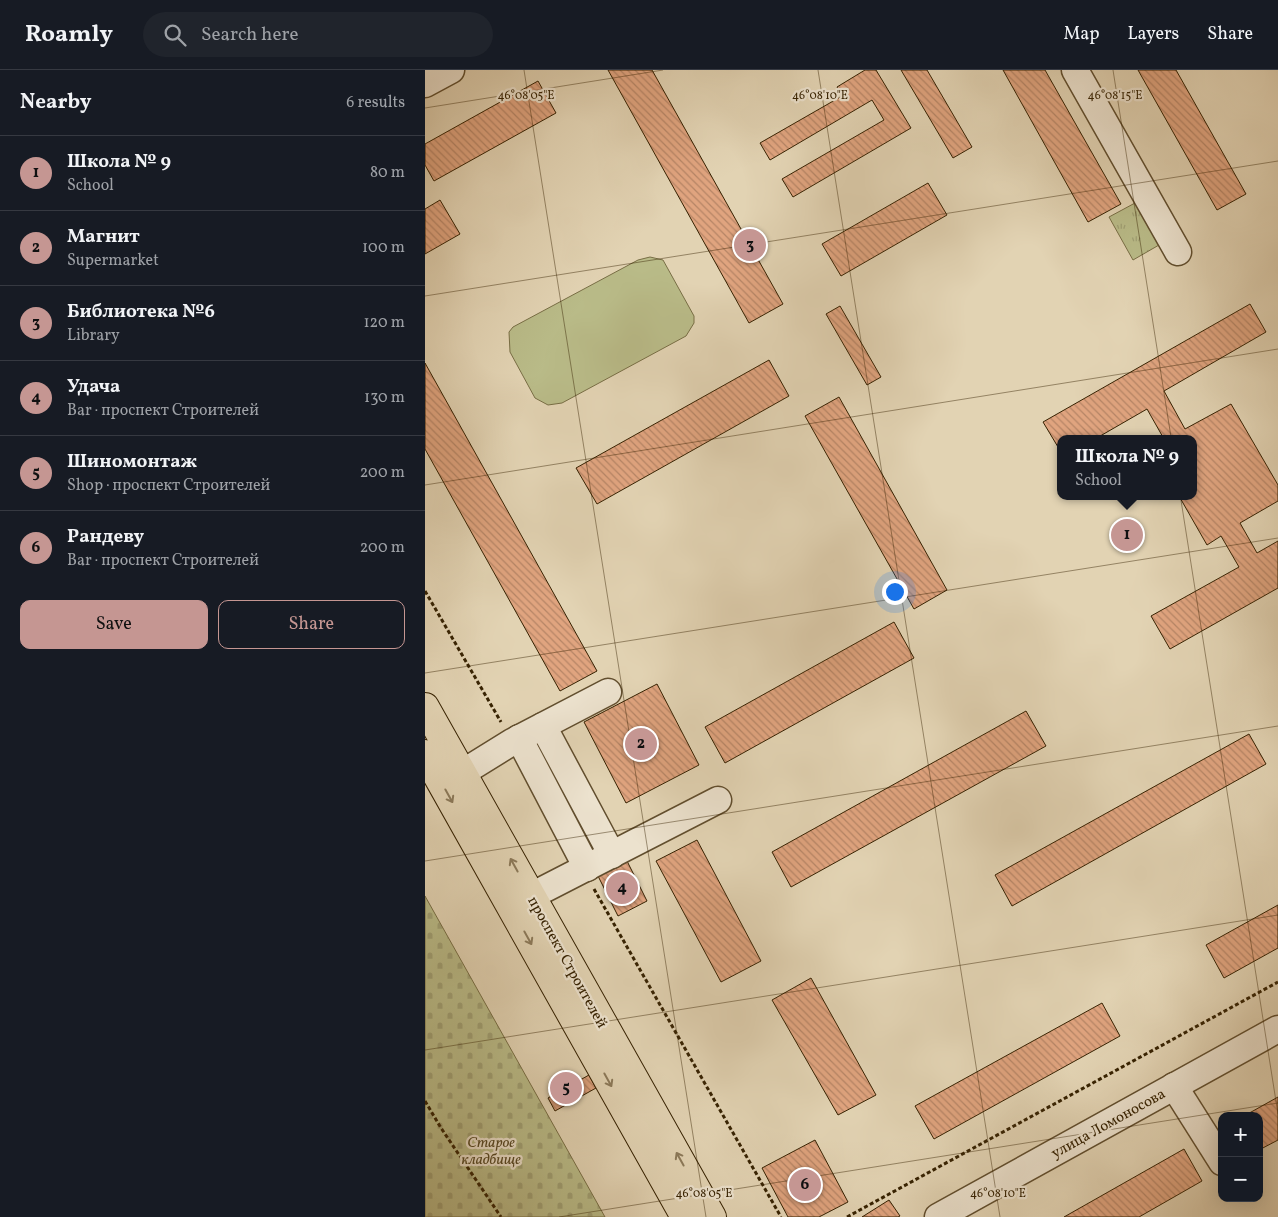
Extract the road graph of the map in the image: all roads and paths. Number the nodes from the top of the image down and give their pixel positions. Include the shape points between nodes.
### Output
1 (451, 70) edge
2 (1075, 70) edge
3 (425, 84) edge
4 (1178, 252) dead end
5 (425, 591) edge
6 (608, 692) dead end
7 (425, 707) edge
8 (543, 726) junction
9 (516, 740) junction
10 (425, 754) edge
11 (462, 773) junction
12 (717, 800) dead end
13 (613, 855) junction
14 (585, 869) junction
15 (531, 896) junction
16 (1278, 982) edge
17 (1278, 1028) edge
18 (1174, 1086) junction
19 (425, 1101) edge
20 (1219, 1157) edge
21 (501, 1217) edge
22 (685, 1217) edge
23 (712, 1217) edge
24 (781, 1217) edge
25 (847, 1217) edge
26 (938, 1217) edge

1 - 3 street
2 - 4 street
5 - 9 path
6 - 8 street
7 - 11 main road, проспект Строителей
8 - 9 street
8 - 13 street
9 - 11 street
9 - 14 street
10 -> 22 main road, проспект Строителей
15 -> 11 main road, проспект Строителей
12 - 13 street
13 - 14 street
14 - 15 street
14 - 24 path
23 -> 15 main road, проспект Строителей
16 - 25 path
17 - 18 street, улица Ломоносова
18 - 20 street
18 - 26 street, улица Ломоносова
19 - 21 path

